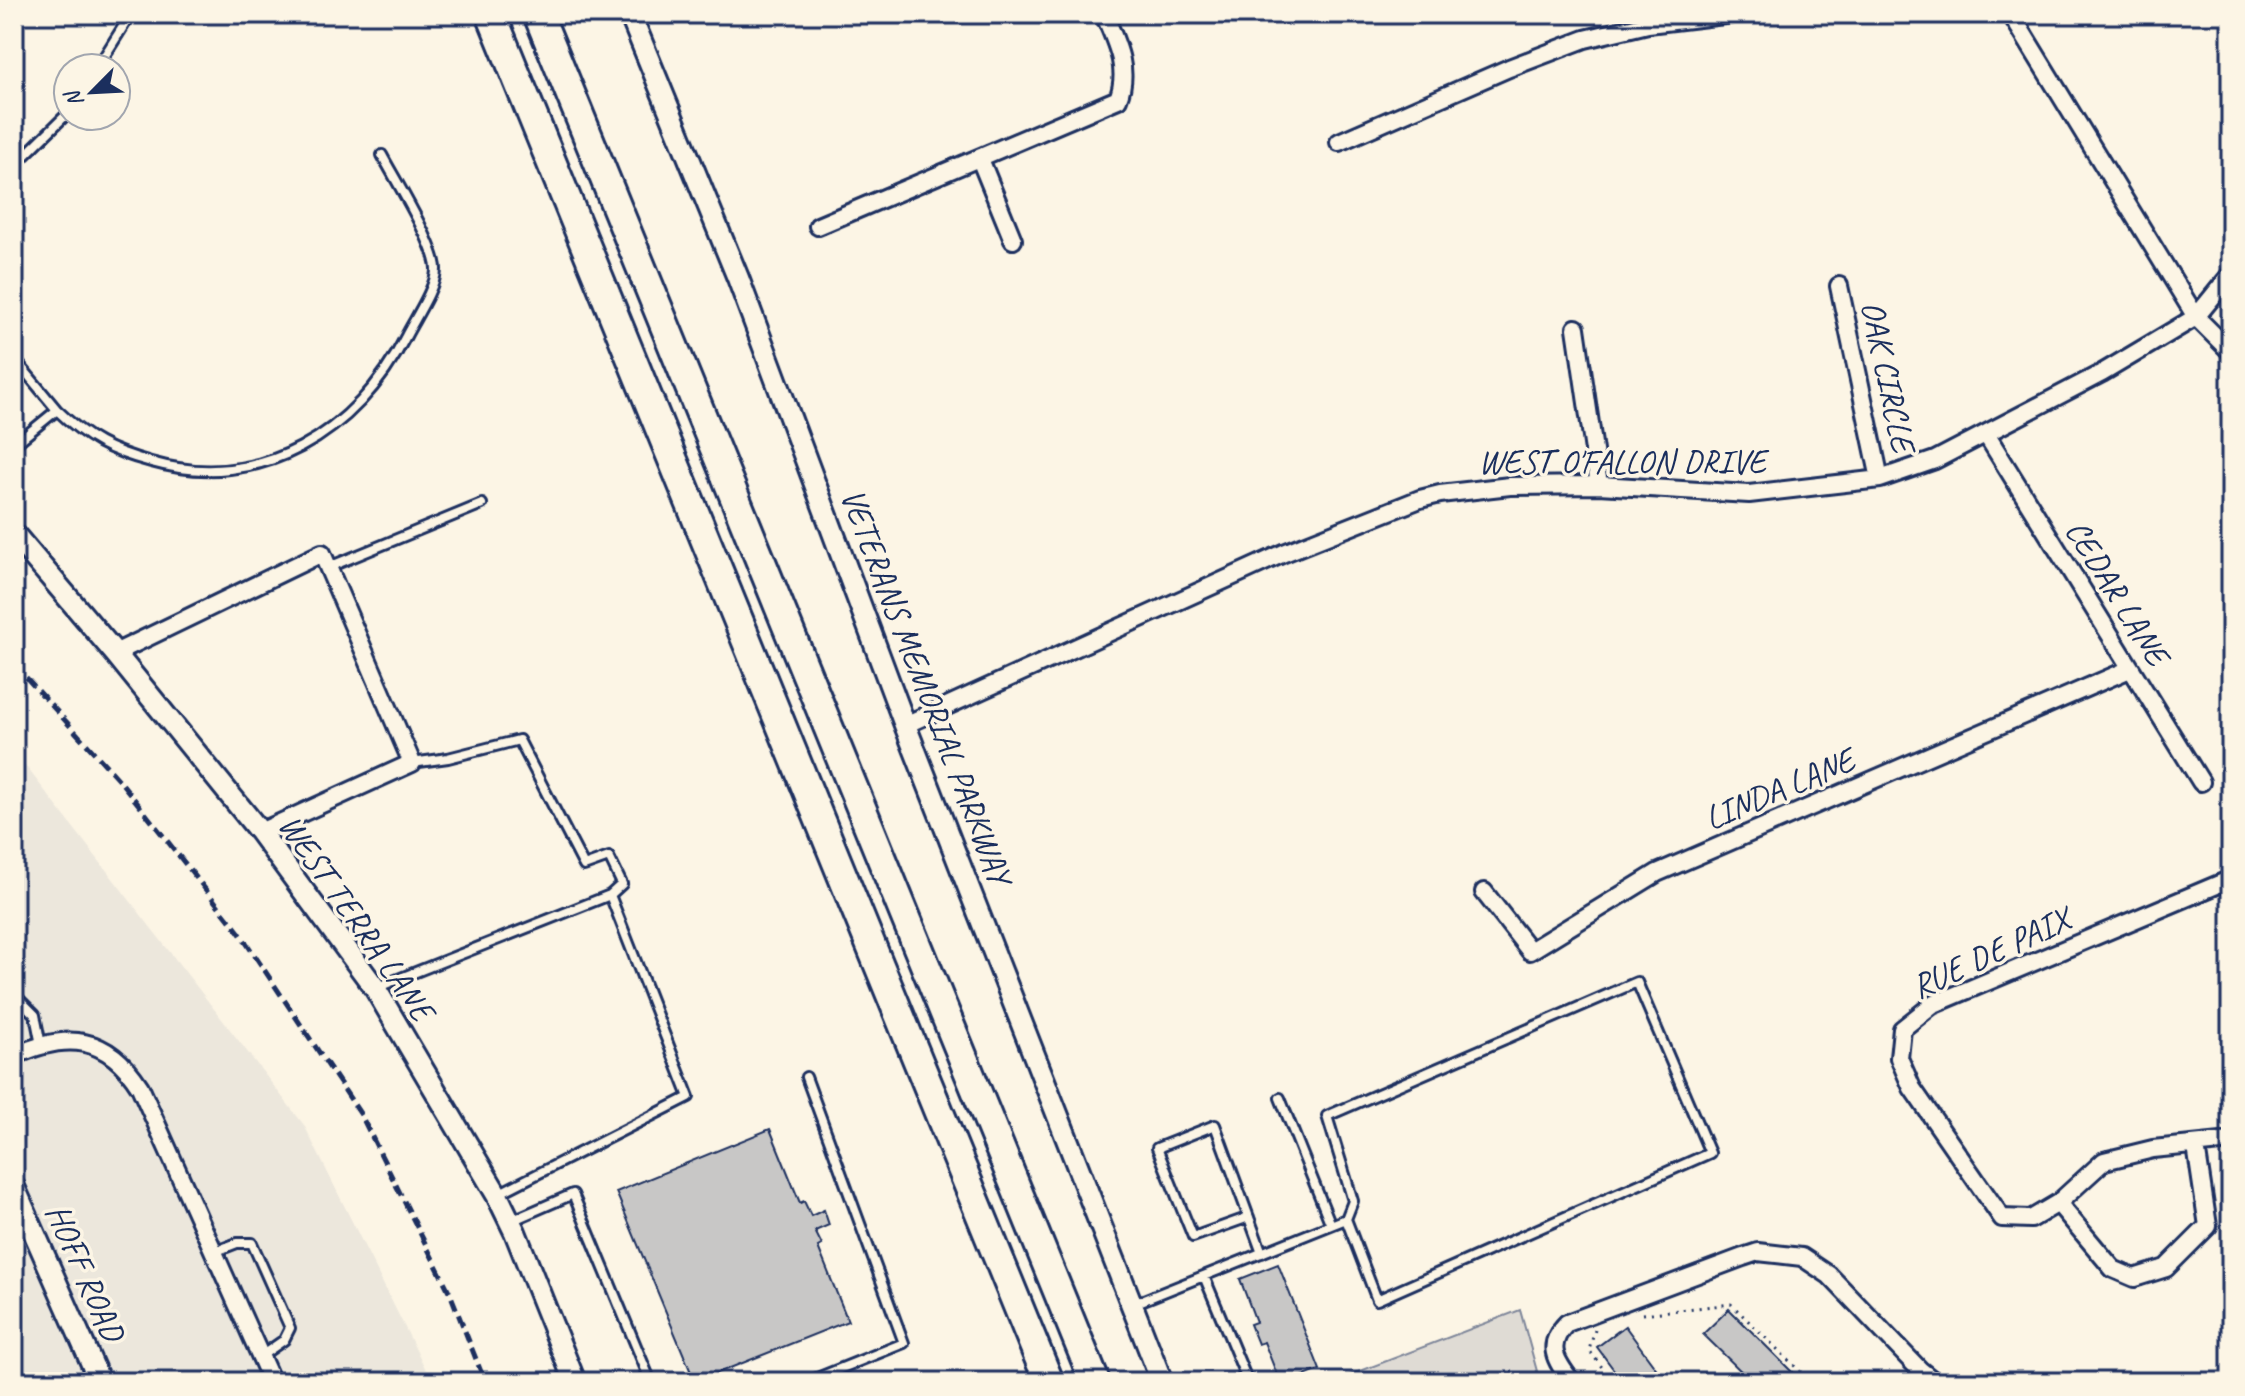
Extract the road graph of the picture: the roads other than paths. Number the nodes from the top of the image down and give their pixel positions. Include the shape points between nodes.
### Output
1 (131, 14) edge
2 (491, 14) edge
3 (538, 14) edge
4 (630, 14) edge
5 (1104, 14) edge
6 (1733, 14) edge
7 (2011, 14) edge
8 (107, 52) edge
9 (52, 129) edge
10 (1339, 142) dead end
11 (382, 155) dead end
12 (980, 159) junction
13 (14, 166) edge
14 (818, 226) dead end
15 (1013, 240) dead end
16 (2231, 274) edge
17 (1839, 286) dead end
18 (2196, 317) junction
19 (1576, 328) dead end
20 (2231, 352) edge
21 (14, 358) edge
22 (57, 410) junction
23 (1986, 434) junction
24 (14, 445) edge
25 (1880, 479) junction
26 (1599, 485) junction
27 (482, 504) dead end
28 (14, 534) edge
29 (329, 567) junction
30 (115, 653) junction
31 (2130, 669) junction
32 (905, 725) junction
33 (412, 763) junction
34 (2201, 782) dead end
35 (260, 832) junction
36 (2231, 879) edge
37 (1484, 892) dead end
38 (610, 895) junction
39 (375, 988) junction
40 (14, 994) edge
41 (41, 1045) junction
42 (14, 1056) edge
43 (806, 1077) dead end
44 (1280, 1098) dead end
45 (2231, 1141) edge
46 (2196, 1146) junction
47 (14, 1187) edge
48 (497, 1195) junction
49 (2058, 1203) junction
50 (1249, 1217) junction
51 (1346, 1219) junction
52 (510, 1222) junction
53 (1331, 1225) junction
54 (214, 1252) junction
55 (1262, 1253) junction
56 (1204, 1276) junction
57 (1131, 1305) junction
58 (260, 1357) junction
59 (100, 1382) edge
60 (272, 1382) edge
61 (575, 1382) edge
62 (651, 1382) edge
63 (807, 1382) edge
64 (1049, 1382) edge
65 (1095, 1382) edge
66 (1162, 1382) edge
67 (1248, 1382) edge
68 (1572, 1382) edge
69 (1935, 1382) edge

1 - 8 lane
2 - 64 highway
3 - 65 highway
4 - 32 street, VETERANS MEMORIAL PARKWAY via 738,278
5 - 12 street via 1122,63 1118,99
6 - 10 street via 1648,24 1585,39
7 - 18 street
9 - 13 lane
11 - 22 lane via 437,270 396,356 366,395 325,433 279,458 207,471 173,468 99,444
12 - 14 street
12 - 15 street
16 - 18 street, WEST O'FALLON DRIVE
17 - 25 street, OAK CIRCLE
18 - 20 street
18 - 23 street, WEST O'FALLON DRIVE
19 - 26 street
21 - 22 lane
22 - 24 lane
23 - 25 street, WEST O'FALLON DRIVE via 1935,460
23 - 31 street, CEDAR LANE
25 - 26 street, WEST O'FALLON DRIVE via 1749,494
26 - 32 street, WEST O'FALLON DRIVE via 1510,486 1420,499 1284,553
27 - 29 lane
28 - 30 street, WEST TERRA LANE
29 - 30 street via 322,553
29 - 33 street
30 - 35 street, WEST TERRA LANE
31 - 34 street, CEDAR LANE
31 - 37 street, LINDA LANE via 1657,873 1530,951
32 - 57 street, VETERANS MEMORIAL PARKWAY
33 - 35 street
33 - 38 lane via 519,740 584,866 609,857 622,884
35 - 39 street, WEST TERRA LANE
36 - 49 street, RUE DE PAIX via 1932,1005 1902,1029 1899,1058 1912,1088 2002,1218 2031,1219
38 - 39 lane
38 - 48 lane via 689,1097
39 - 48 street, WEST TERRA LANE
40 - 41 lane via 35,1015
41 - 42 street
41 - 54 street via 84,1042 130,1070
43 - 63 lane via 904,1343
44 - 53 lane
45 - 46 street, RUE DE PAIX
46 - 49 street, RUE DE PAIX via 2104,1161
46 - 49 street via 2208,1226 2166,1268 2134,1278 2113,1269
47 - 59 street, HOFF ROAD
48 - 52 street, WEST TERRA LANE
50 - 50 lane via 1215,1125 1157,1148 1193,1237
50 - 55 lane
51 - 51 lane via 1377,1300 1710,1153 1637,982 1327,1116 1353,1201
51 - 53 lane
52 - 61 street, WEST TERRA LANE
52 - 62 lane via 573,1194
53 - 55 lane
54 - 58 street
54 - 58 lane via 252,1243 259,1257 290,1328 284,1340
55 - 56 lane
56 - 57 lane
56 - 67 lane
57 - 66 street, VETERANS MEMORIAL PARKWAY
58 - 60 street
68 - 69 street via 1553,1350 1557,1333 1567,1323 1758,1252 1802,1257 1829,1275

